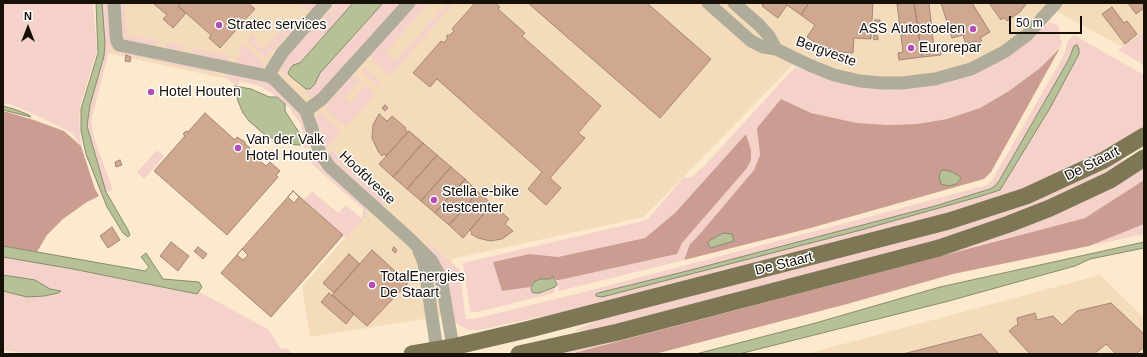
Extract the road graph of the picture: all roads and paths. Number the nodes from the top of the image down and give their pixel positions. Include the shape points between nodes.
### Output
1 (114, 3) edge
2 (326, 3) edge
3 (409, 3) edge
4 (708, 3) edge
5 (734, 3) edge
6 (1056, 3) edge
7 (776, 49) junction
8 (268, 76) junction
9 (306, 111) junction
10 (1144, 136) edge
11 (1144, 158) edge
12 (445, 351) edge
13 (412, 354) edge
14 (519, 354) edge

1 - 8 street, Hoofdveste via 119,44
2 - 8 street via 282,52
3 - 9 street via 322,99
4 - 7 street, Bergveste via 751,41
5 - 7 street, Bergveste via 759,25
6 - 7 street, Bergveste via 1027,35 1004,52 971,69 935,79 902,83 860,81 834,75
8 - 9 street, Hoofdveste
9 - 12 street, Hoofdveste via 320,153 330,167 410,239 419,251 424,262
10 - 12 main road, De Staart via 1104,160 1026,196 950,221
11 - 14 main road, De Staart via 1110,180 1050,208 939,248 618,332
12 - 13 main road, De Staart

